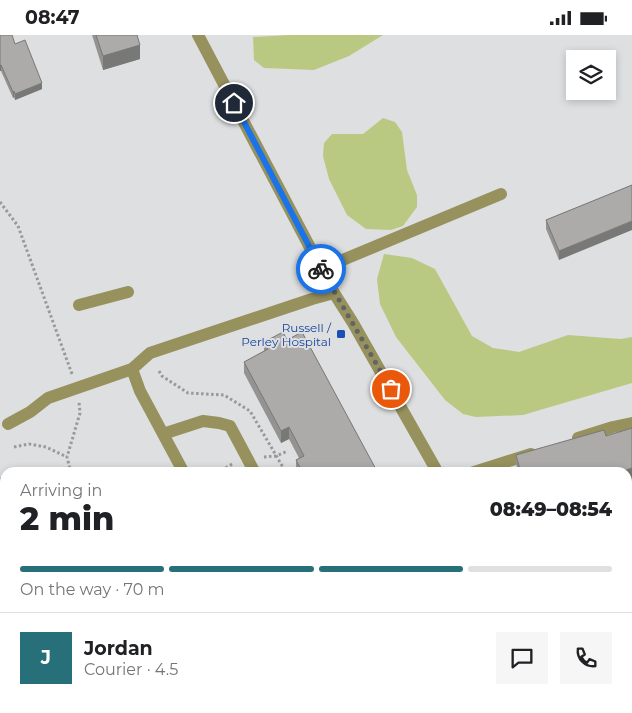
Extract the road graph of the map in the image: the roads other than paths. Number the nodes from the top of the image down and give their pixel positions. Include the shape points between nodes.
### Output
1 (198, 35) edge
2 (501, 194) dead end
3 (321, 269) junction
4 (128, 292) dead end
5 (334, 293) junction
6 (79, 305) dead end
7 (132, 369) junction
8 (632, 423) edge
9 (8, 424) dead end
10 (163, 434) junction
11 (568, 442) edge
12 (541, 450) edge
13 (181, 467) edge
14 (251, 467) edge
15 (435, 467) edge
16 (489, 467) edge

1 - 3 street
2 - 3 street
3 - 5 street
4 - 6 street
5 - 7 street via 150,353
5 - 15 street
7 - 9 street via 48,398
7 - 10 street
8 - 11 street
10 - 13 street
10 - 14 street via 203,421 230,426
12 - 16 street

